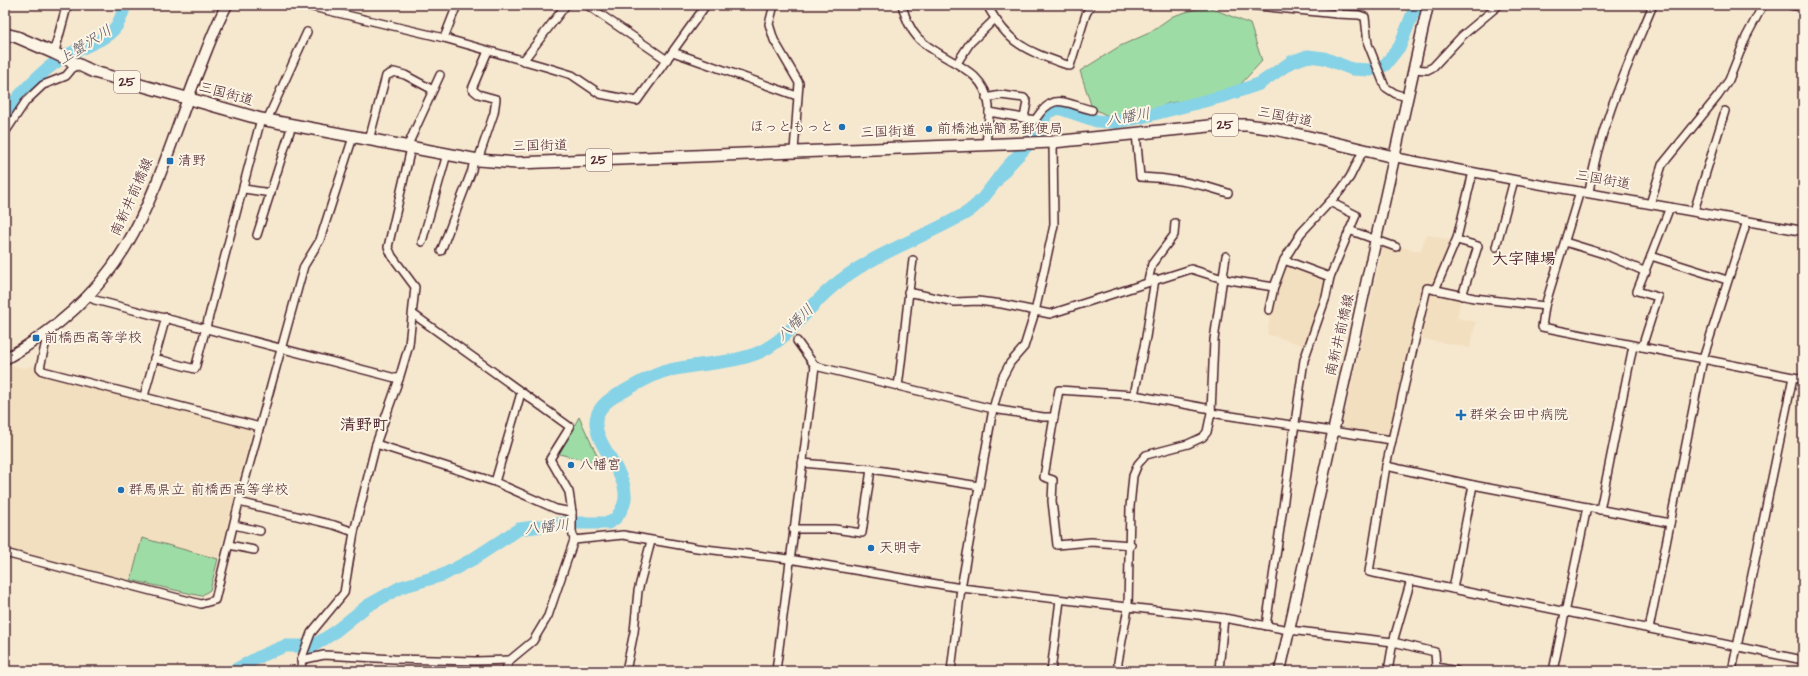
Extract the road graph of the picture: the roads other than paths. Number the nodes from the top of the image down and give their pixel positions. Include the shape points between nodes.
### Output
1 (67, 5) edge
2 (227, 5) edge
3 (304, 5) edge
4 (457, 5) edge
5 (566, 5) edge
6 (587, 5) edge
7 (706, 5) edge
8 (774, 5) edge
9 (902, 5) edge
10 (987, 5) edge
11 (1091, 5) edge
12 (1249, 5) edge
13 (1338, 5) edge
14 (1428, 5) edge
15 (1499, 5) edge
16 (1653, 5) edge
17 (1763, 5) edge
18 (1790, 5) edge
19 (1803, 7) edge
20 (1337, 14) junction
21 (995, 19) junction
22 (307, 32) dead end
23 (5, 34) edge
24 (444, 38) junction
25 (488, 51) junction
26 (673, 52) junction
27 (65, 58) junction
28 (667, 60) junction
29 (523, 61) junction
30 (957, 63) junction
31 (1413, 70) junction
32 (440, 75) dead end
33 (433, 90) junction
34 (798, 96) junction
35 (1407, 97) junction
36 (986, 98) junction
37 (188, 100) junction
38 (1092, 110) dead end
39 (1725, 111) dead end
40 (989, 112) junction
41 (1024, 118) junction
42 (264, 120) junction
43 (292, 125) junction
44 (6, 131) dead end
45 (1136, 133) junction
46 (353, 137) junction
47 (369, 140) junction
48 (1054, 142) junction
49 (986, 143) junction
50 (409, 148) junction
51 (1364, 149) junction
52 (794, 151) junction
53 (447, 154) junction
54 (1394, 157) junction
55 (476, 159) junction
56 (1473, 172) junction
57 (1514, 180) junction
58 (244, 189) junction
59 (1584, 191) junction
60 (270, 193) junction
61 (1228, 193) dead end
62 (1330, 202) junction
63 (1650, 204) junction
64 (1670, 207) junction
65 (1694, 211) junction
66 (1747, 220) junction
67 (1176, 224) dead end
68 (1349, 230) junction
69 (1803, 231) edge
70 (257, 235) dead end
71 (1457, 240) junction
72 (1375, 241) junction
73 (422, 242) dead end
74 (1566, 242) junction
75 (1396, 247) dead end
76 (1496, 247) dead end
77 (441, 251) dead end
78 (1226, 256) dead end
79 (1651, 256) junction
80 (913, 260) dead end
81 (1284, 260) junction
82 (1646, 272) junction
83 (1330, 277) junction
84 (1223, 279) junction
85 (1152, 280) junction
86 (1727, 280) junction
87 (1274, 287) junction
88 (1435, 290) junction
89 (908, 292) junction
90 (87, 296) junction
91 (1462, 296) junction
92 (1545, 306) junction
93 (1269, 310) dead end
94 (1035, 312) junction
95 (413, 314) junction
96 (166, 317) junction
97 (206, 328) junction
98 (48, 332) junction
99 (797, 341) dead end
100 (1633, 346) junction
101 (1642, 347) junction
102 (283, 348) junction
103 (154, 358) junction
104 (5, 359) edge
105 (1703, 359) junction
106 (815, 366) junction
107 (1793, 377) junction
108 (399, 379) junction
109 (1803, 379) edge
110 (898, 386) junction
111 (521, 393) junction
112 (1134, 395) junction
113 (144, 396) junction
114 (993, 409) junction
115 (1211, 411) junction
116 (1054, 417) junction
117 (1294, 426) junction
118 (260, 427) junction
119 (1332, 432) junction
120 (1392, 440) junction
121 (376, 444) junction
122 (802, 463) junction
123 (1386, 466) junction
124 (871, 469) junction
125 (495, 482) junction
126 (1474, 485) junction
127 (979, 486) junction
128 (239, 502) junction
129 (1587, 507) junction
130 (1600, 510) junction
131 (572, 515) junction
132 (1670, 524) junction
133 (234, 525) junction
134 (793, 529) junction
135 (260, 531) dead end
136 (354, 532) junction
137 (574, 540) junction
138 (651, 540) junction
139 (1131, 544) junction
140 (228, 545) junction
141 (254, 550) dead end
142 (5, 553) edge
143 (789, 559) junction
144 (1411, 580) junction
145 (961, 588) junction
146 (1453, 589) junction
147 (1060, 600) junction
148 (1128, 608) junction
149 (1565, 611) junction
150 (1224, 618) junction
151 (1266, 626) junction
152 (1649, 629) junction
153 (1289, 630) junction
154 (1393, 642) junction
155 (1737, 646) junction
156 (301, 660) junction
157 (510, 660) junction
158 (1803, 660) edge
159 (302, 671) edge
160 (504, 671) edge
161 (626, 671) edge
162 (776, 671) edge
163 (951, 671) edge
164 (1051, 671) edge
165 (1118, 671) edge
166 (1214, 671) edge
167 (1280, 671) edge
168 (1388, 671) edge
169 (1457, 671) edge
170 (1553, 671) edge
171 (1732, 671) edge

1 - 27 street
2 - 37 main road, 南新井前橋線
3 - 24 street
4 - 24 street
5 - 29 street
6 - 28 street
7 - 26 street
8 - 34 street via 769,24 774,40 799,83
9 - 30 street via 909,27 919,39
10 - 21 street
11 - 21 street via 1070,66 1030,51 1013,40
12 - 20 street
13 - 20 street
14 - 31 main road, 南新井前橋線
15 - 31 street via 1462,36 1433,67 1427,70
16 - 59 street via 1604,128
17 - 63 street via 1746,37 1729,80 1662,164
18 - 19 street
20 - 35 street via 1365,17 1368,44 1385,87
21 - 30 street via 970,43
22 - 42 street
23 - 27 main road, 三国街道 / 25
24 - 25 street
25 - 29 street
25 - 55 street via 472,89 478,94 496,99 494,113
26 - 28 street
26 - 34 street
27 - 37 main road, 三国街道 / 25 via 94,72
27 - 44 street via 66,76 43,85 26,101
28 - 29 street via 637,101 600,94 572,75
30 - 36 street via 973,75 984,90
31 - 35 main road, 南新井前橋線
32 - 33 street
33 - 47 street via 405,75 394,72 386,76
33 - 50 street
34 - 52 street
35 - 54 main road, 南新井前橋線
36 - 40 street
36 - 41 street via 1001,95 1024,98 1027,102
37 - 42 main road, 三国街道 / 25
37 - 90 main road, 南新井前橋線 via 135,230 112,267
38 - 41 street via 1058,100 1047,105 1035,120
39 - 65 street
40 - 41 street
40 - 49 street
42 - 43 main road, 三国街道 / 25
42 - 58 street
43 - 46 main road, 三国街道 / 25
43 - 60 street
45 - 48 main road, 三国街道 / 25
45 - 51 main road, 三国街道 / 25 via 1219,125 1247,125
45 - 61 street via 1140,177 1201,184
46 - 47 main road, 三国街道 / 25
46 - 102 street via 320,240 304,266
47 - 50 main road, 三国街道 / 25
48 - 49 main road, 三国街道 / 25
48 - 94 street via 1054,225
49 - 52 main road, 三国街道 / 25
50 - 53 main road, 三国街道 / 25
50 - 95 street via 388,248 415,288
51 - 54 main road, 三国街道 / 25
51 - 62 street via 1350,177
52 - 55 main road, 三国街道 / 25 via 517,163
53 - 55 main road, 三国街道 / 25
53 - 73 street
54 - 56 street, 三国街道
54 - 72 main road, 南新井前橋線
55 - 77 street
56 - 57 street, 三国街道
56 - 71 street
57 - 59 street, 三国街道
57 - 76 street
58 - 60 street
58 - 97 street
59 - 63 street, 三国街道
59 - 74 street
60 - 70 street
62 - 68 street via 1356,215
62 - 81 street via 1301,233
63 - 64 street, 三国街道
64 - 65 street, 三国街道
64 - 79 street
65 - 66 street, 三国街道
66 - 69 street, 三国街道
66 - 86 street
67 - 85 street via 1174,235 1152,264
68 - 72 street
68 - 83 street
71 - 88 street
71 - 91 street via 1478,246
72 - 75 street
72 - 119 main road, 南新井前橋線
74 - 82 street via 1604,254
74 - 92 street
78 - 84 street
79 - 82 street
79 - 86 street
80 - 89 street
81 - 83 street
81 - 87 street
82 - 101 street via 1637,291 1658,298
83 - 117 street via 1326,297 1304,360
84 - 85 street via 1191,269
84 - 87 street
84 - 115 street via 1214,340
85 - 94 street via 1050,314
85 - 112 street via 1146,337
86 - 105 street
87 - 93 street
88 - 91 street
88 - 120 street via 1427,288
89 - 94 street via 954,302 1002,304
89 - 110 street
90 - 96 street
90 - 98 main road, 南新井前橋線
91 - 92 street
92 - 100 street via 1542,327
94 - 114 street via 1024,347 1010,363
95 - 108 street via 409,345
95 - 111 street
96 - 97 street
96 - 103 street
97 - 102 street
97 - 103 street via 196,369
98 - 104 main road, 南新井前橋線
98 - 113 street via 40,368 43,372
99 - 106 street
100 - 101 street
100 - 130 street
101 - 105 street
102 - 108 street
102 - 118 street
103 - 113 street
105 - 107 street
105 - 132 street
106 - 110 street
106 - 122 street
107 - 109 street
107 - 155 street
108 - 121 street
110 - 114 street
111 - 125 street
111 - 131 street via 570,427 550,460 569,492
112 - 115 street
112 - 116 street via 1059,390
113 - 118 street
114 - 116 street
114 - 127 street
115 - 117 street
115 - 139 street via 1207,432 1203,436 1188,444 1146,455 1138,464 1131,488
116 - 139 street via 1044,477 1053,480 1056,544
117 - 119 street
117 - 151 street
118 - 128 street
119 - 120 street
119 - 153 main road, 南新井前橋線
120 - 123 street
121 - 125 street
121 - 136 street
122 - 124 street
122 - 134 street
123 - 126 street
123 - 144 street via 1369,572
124 - 127 street
124 - 134 street via 862,533 834,529
125 - 131 street
126 - 129 street
126 - 146 street
127 - 145 street
128 - 133 street
128 - 136 street
129 - 130 street
129 - 149 street
130 - 132 street
131 - 137 street
132 - 152 street
133 - 135 street
133 - 140 street
134 - 143 street
136 - 156 street via 344,593 311,633
137 - 138 street via 623,535
137 - 157 street via 548,616 533,641
138 - 143 street
138 - 161 street via 638,591 634,632
139 - 148 street
140 - 141 street
140 - 142 street via 215,600 201,604
143 - 145 street
143 - 162 street
144 - 146 street
144 - 154 street
145 - 147 street
145 - 163 street
146 - 149 street
147 - 148 street
147 - 164 street
148 - 150 street
148 - 165 street
149 - 152 street
149 - 170 street
150 - 151 street
150 - 166 street via 1219,670
151 - 153 street
152 - 155 street
153 - 154 street
153 - 167 main road, 南新井前橋線
154 - 168 street
154 - 169 street via 1435,652 1436,667
155 - 158 street
155 - 171 street
156 - 157 street via 324,655 409,660
156 - 159 street
157 - 160 street

